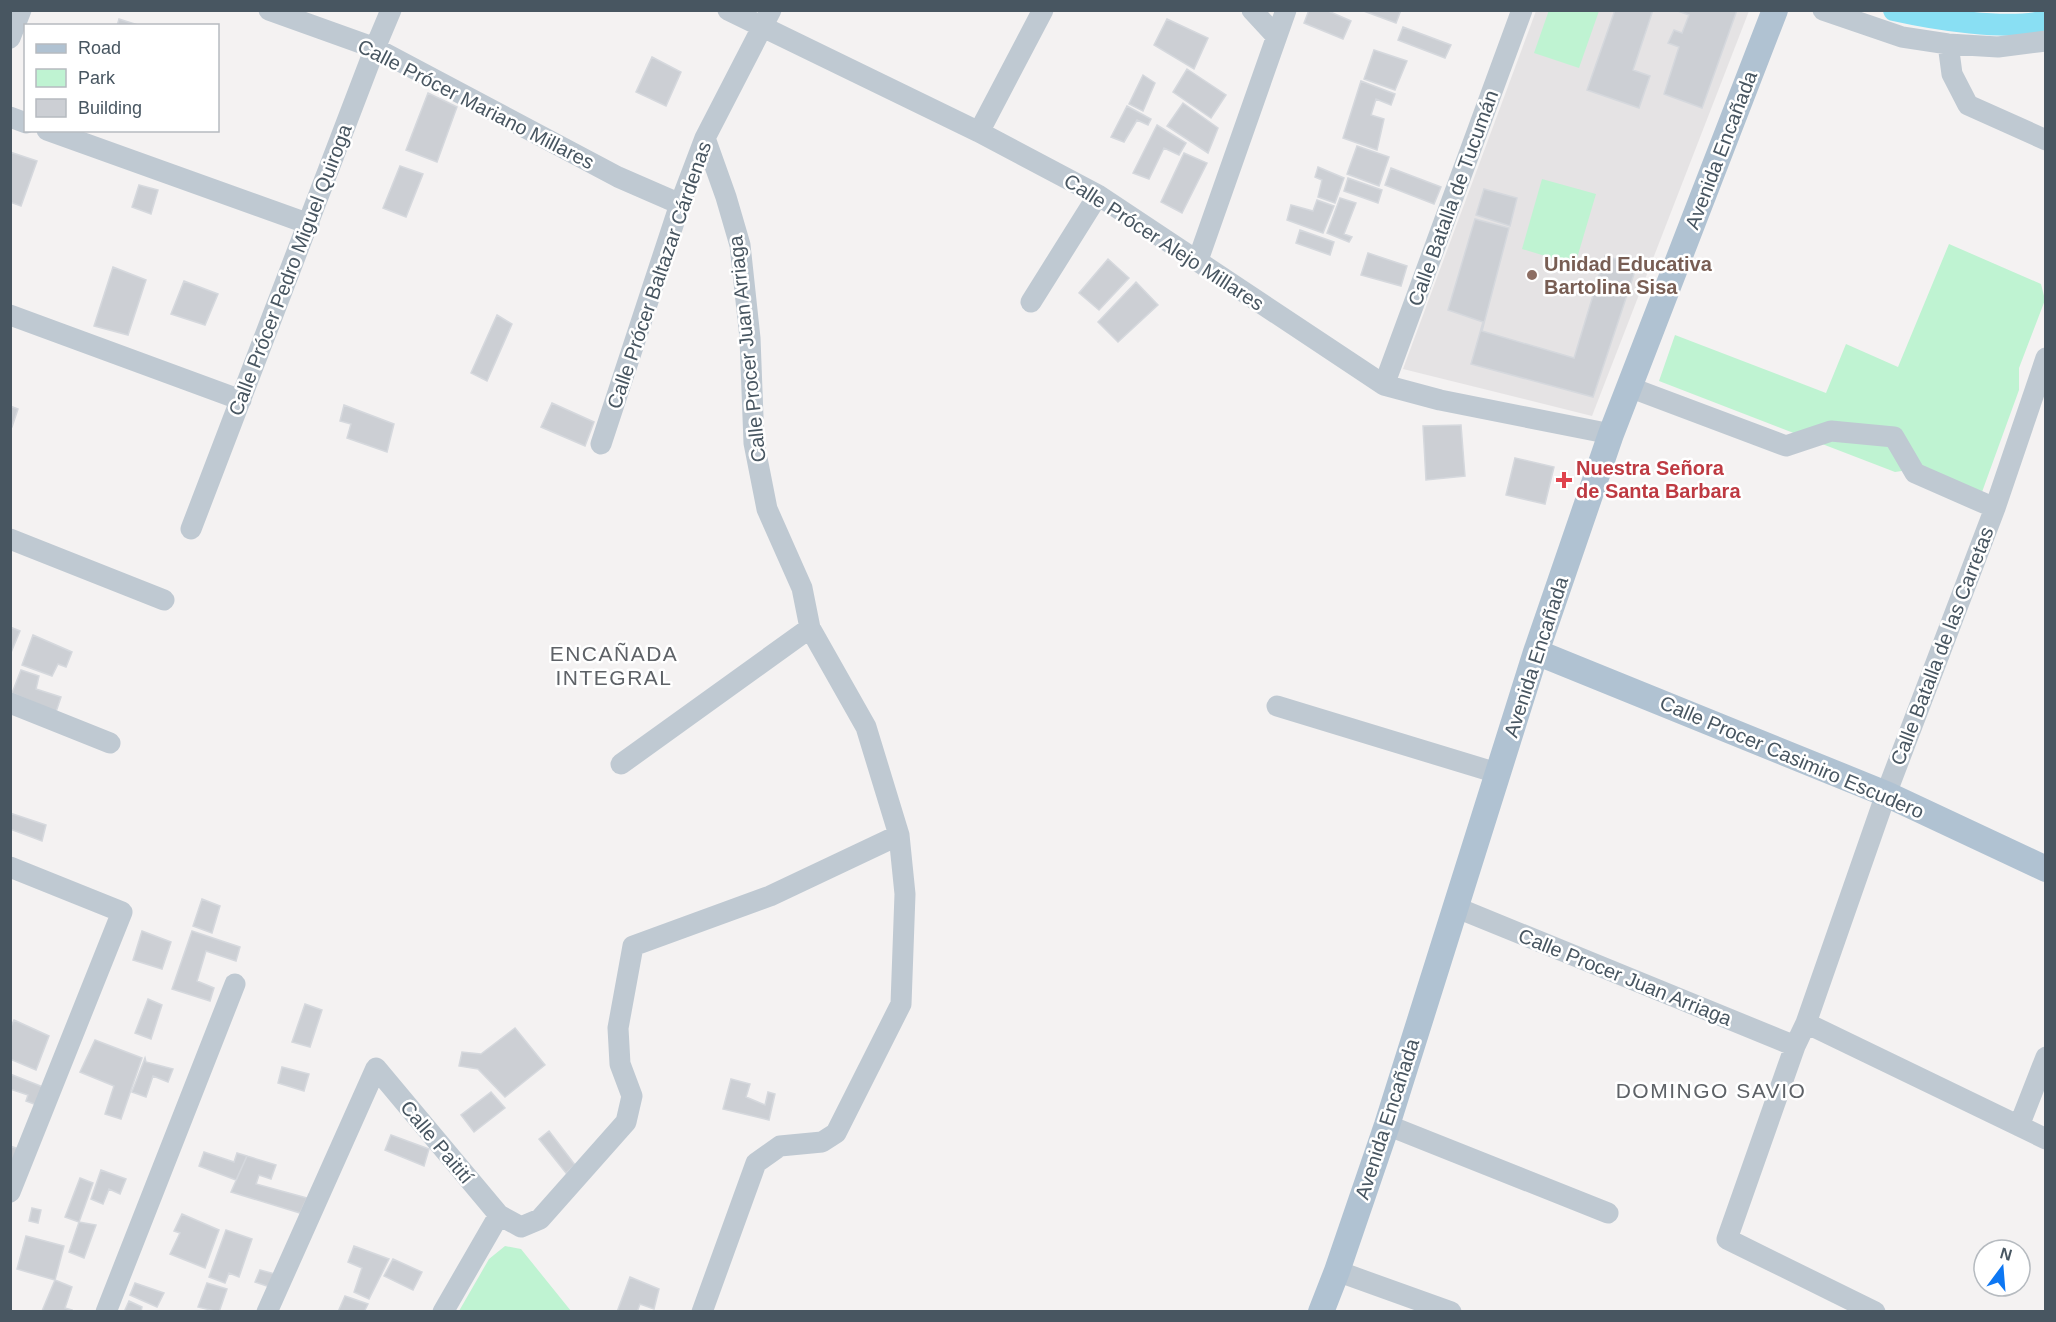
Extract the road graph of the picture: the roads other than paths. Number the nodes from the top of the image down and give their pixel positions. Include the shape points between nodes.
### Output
1 (21, 10) edge
2 (269, 10) edge
3 (391, 10) edge
4 (728, 10) edge
5 (1043, 10) edge
6 (1252, 10) edge
7 (1286, 10) edge
8 (1522, 10) edge
9 (1775, 10) edge
10 (1823, 10) edge
11 (766, 19) edge
12 (1276, 36) junction
13 (10, 38) edge
14 (2046, 41) edge
15 (1948, 44) junction
16 (375, 48) junction
17 (54, 132) edge
18 (979, 132) junction
19 (705, 138) junction
20 (2046, 140) edge
21 (1098, 195) junction
22 (680, 204) junction
23 (309, 224) junction
24 (1198, 260) junction
25 (1031, 302) dead end
26 (10, 315) edge
27 (2046, 358) edge
28 (1384, 385) junction
29 (1629, 387) junction
30 (241, 400) junction
31 (1611, 434) junction
32 (601, 444) dead end
33 (1995, 508) junction
34 (191, 529) dead end
35 (10, 539) edge
36 (164, 600) dead end
37 (810, 628) junction
38 (1536, 652) junction
39 (10, 703) edge
40 (1277, 706) dead end
41 (110, 743) dead end
42 (621, 764) dead end
43 (1497, 773) junction
44 (1886, 794) junction
45 (899, 835) junction
46 (10, 867) edge
47 (2046, 870) edge
48 (1455, 907) junction
49 (235, 984) dead end
50 (1806, 1023) junction
51 (1796, 1046) junction
52 (2046, 1057) edge
53 (1387, 1125) junction
54 (2019, 1126) junction
55 (2046, 1139) edge
56 (10, 1191) edge
57 (1608, 1213) dead end
58 (499, 1215) junction
59 (1337, 1270) junction
60 (106, 1311) edge
61 (267, 1311) edge
62 (443, 1311) edge
63 (702, 1311) edge
64 (1321, 1311) edge
65 (1451, 1311) edge
66 (1875, 1311) edge

1 - 13 street
2 - 16 street, Calle Prócer Mariano Millares
3 - 16 street, Calle Prócer Pedro Miguel Quiroga
4 - 11 street, Calle Prócer Alejo Millares
5 - 18 street
6 - 12 street
7 - 12 street
8 - 28 street, Calle Batalla de Tucumán
9 - 29 main road, Avenida Encañada
10 - 15 street via 1902,37
11 - 18 street, Calle Prócer Alejo Millares
11 - 19 street, Calle Prócer Baltazar Cárdenas
12 - 24 street
14 - 15 street via 1998,47
15 - 20 street via 1952,74 1968,105
16 - 22 street, Calle Prócer Mariano Millares via 618,177
16 - 23 street, Calle Prócer Pedro Miguel Quiroga
17 - 23 street
18 - 21 street, Calle Prócer Alejo Millares
19 - 22 street, Calle Prócer Baltazar Cárdenas
19 - 37 street, Calle Procer Juan Arriaga via 740,245 750,338 754,443 767,509 802,588
21 - 24 street, Calle Prócer Alejo Millares
21 - 25 street
22 - 32 street, Calle Prócer Baltazar Cárdenas
23 - 30 street, Calle Prócer Pedro Miguel Quiroga
24 - 28 street, Calle Prócer Alejo Millares
26 - 30 street
27 - 33 street, Calle Batalla de las Carretas
28 - 31 street, Calle Prócer Alejo Millares
29 - 31 main road, Avenida Encañada
29 - 33 street via 1786,446 1831,431 1894,437 1915,473
30 - 34 street, Calle Prócer Pedro Miguel Quiroga
31 - 38 main road, Avenida Encañada
33 - 44 street, Calle Batalla de las Carretas
35 - 36 street
37 - 42 street
37 - 45 street, Calle Procer Juan Arriaga via 866,727
38 - 43 main road, Avenida Encañada
38 - 44 main road, Calle Procer Casimiro Escudero
39 - 41 street
40 - 43 street
43 - 48 main road, Avenida Encañada
44 - 47 main road, Calle Procer Casimiro Escudero
44 - 50 street, Calle Batalla de las Carretas
45 - 58 street via 770,896 633,946 618,1028 620,1064 632,1096 626,1122 540,1219 521,1227
45 - 63 street, Calle Procer Juan Arriaga via 905,894 901,1004 836,1133 822,1142 780,1146 756,1163
46 - 56 street via 122,912
48 - 51 street, Calle Procer Juan Arriaga
48 - 53 main road, Avenida Encañada
49 - 60 street
50 - 51 street, Calle Batalla de las Carretas
50 - 54 street
51 - 66 street, Calle Batalla de las Carretas via 1727,1239
52 - 54 street
53 - 57 street
53 - 59 main road, Avenida Encañada
54 - 55 street
58 - 61 street, Calle Paitití via 376,1068
58 - 62 street
59 - 64 main road, Avenida Encañada
59 - 65 street

